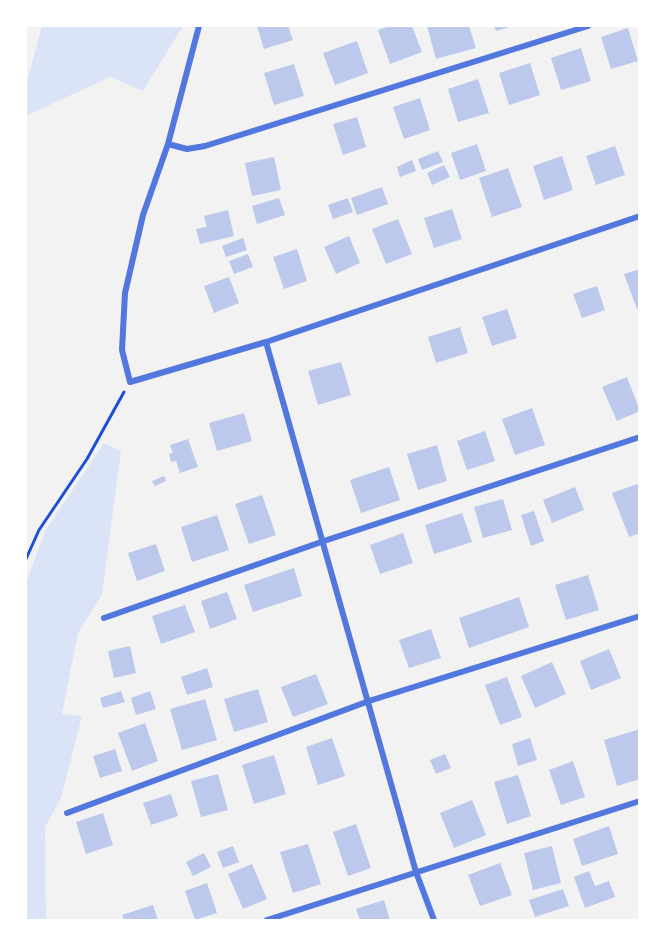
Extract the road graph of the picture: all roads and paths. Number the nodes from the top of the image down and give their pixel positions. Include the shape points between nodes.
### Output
1 (199, 26) edge
2 (588, 26) edge
3 (168, 144) junction
4 (639, 216) edge
5 (266, 342) junction
6 (130, 382) junction
7 (639, 437) edge
8 (324, 541) junction
9 (26, 559) edge
10 (639, 616) edge
11 (104, 618) dead end
12 (369, 701) junction
13 (639, 801) edge
14 (67, 813) dead end
15 (416, 872) junction
16 (267, 921) edge
17 (434, 921) edge

1 - 3 street
2 - 3 street via 205,146 187,149
3 - 6 street via 143,215 125,293 122,350
4 - 5 street
5 - 6 street
5 - 8 street
6 - 9 path via 87,459 39,530
7 - 8 street
8 - 11 street
8 - 12 street
10 - 12 street
12 - 14 street
12 - 15 street
13 - 15 street
15 - 16 street
15 - 17 street

